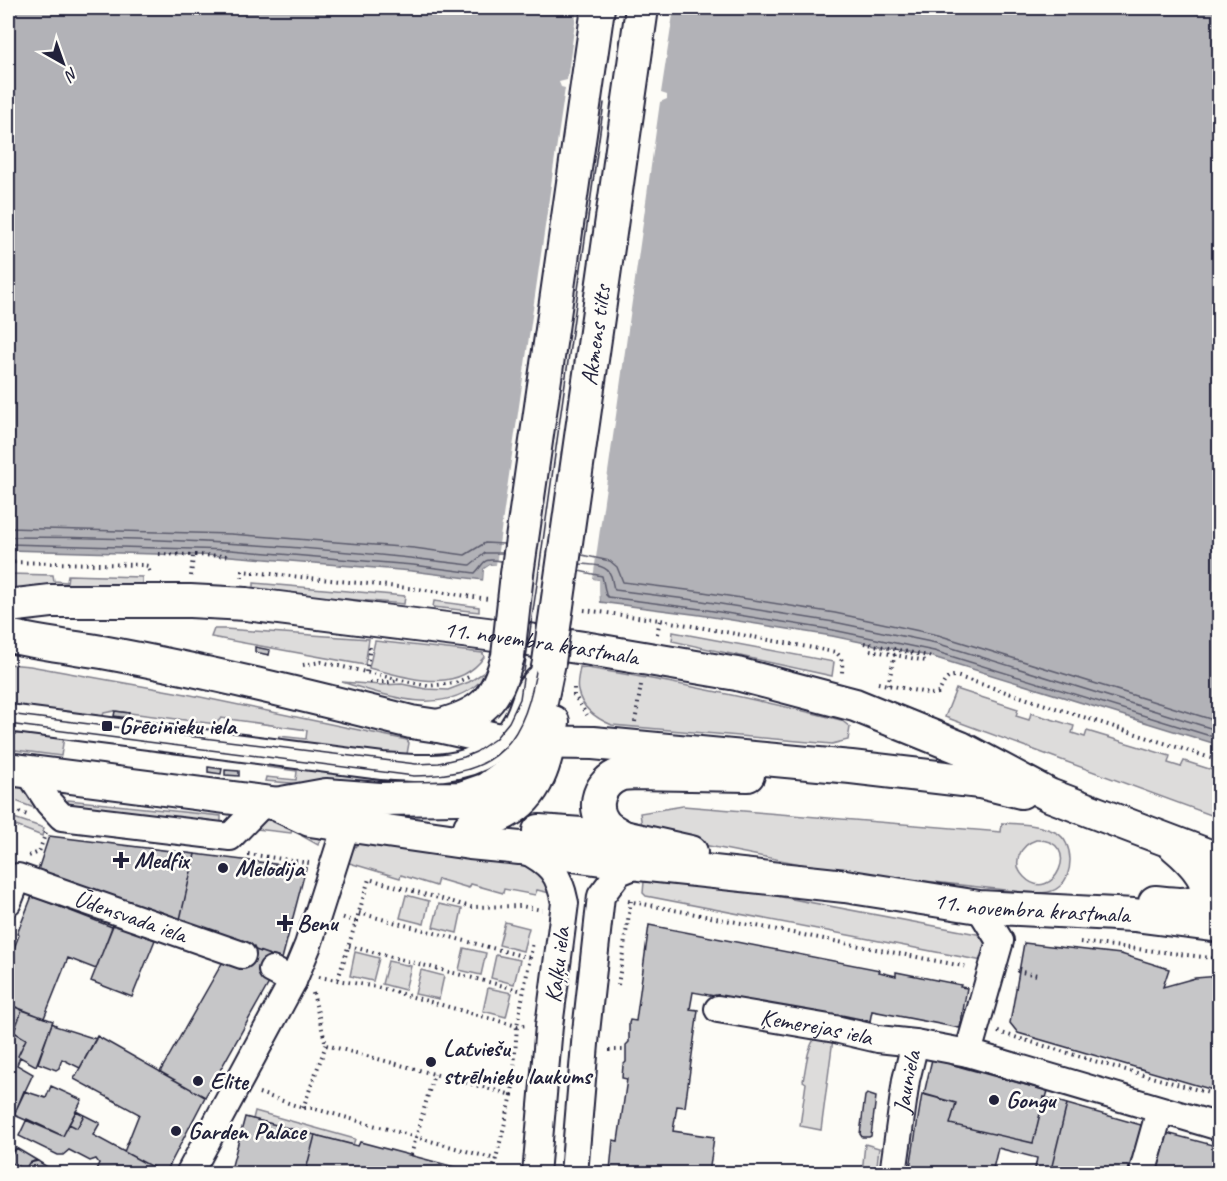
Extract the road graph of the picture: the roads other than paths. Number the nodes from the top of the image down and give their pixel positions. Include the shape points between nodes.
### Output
1 (598, 8) edge
2 (642, 8) edge
3 (8, 606) edge
4 (8, 636) edge
5 (8, 643) edge
6 (59, 646) junction
7 (508, 656) joint
8 (557, 678) junction
9 (8, 718) edge
10 (438, 726) junction
11 (592, 731) junction
12 (941, 740) junction
13 (527, 742) junction
14 (851, 766) junction
15 (18, 770) edge
16 (1009, 790) junction
17 (1049, 795) junction
18 (271, 802) junction
19 (346, 826) junction
20 (470, 827) junction
21 (624, 837) junction
22 (1168, 840) junction
23 (520, 848) junction
24 (1220, 860) edge
25 (639, 864) junction
26 (845, 886) junction
27 (8, 902) edge
28 (979, 907) junction
29 (1042, 910) junction
30 (1220, 926) edge
31 (242, 955) dead end
32 (718, 1009) dead end
33 (915, 1043) junction
34 (968, 1053) junction
35 (1160, 1110) junction
36 (1220, 1127) edge
37 (1144, 1167) dead end
38 (189, 1173) edge
39 (536, 1173) edge
40 (574, 1173) edge
41 (893, 1173) edge

1 - 7 main road, Akmens tilts, bridge
2 - 8 main road, Akmens tilts, bridge
3 - 12 main road, 11. novembra krastmala via 51,601 246,604 530,640 737,674 855,705
4 - 6 main road, 11. novembra krastmala
5 - 6 main road
6 - 10 main road, 11. novembra krastmala via 256,684
7 - 10 main road, 11. novembra krastmala via 501,682 486,704 464,719
8 - 11 main road, 11. novembra krastmala via 564,720 574,732
8 - 13 main road, 11. novembra krastmala
9 - 13 street via 419,769 465,765 485,754
10 - 13 main road, 11. novembra krastmala
11 - 13 main road, 11. novembra krastmala
11 - 14 main road, 11. novembra krastmala
12 - 14 main road via 908,745
12 - 17 main road, 11. novembra krastmala
13 - 18 main road, 11. novembra krastmala via 526,751 509,773 487,789 461,798 326,795
13 - 20 main road via 548,755 538,782 527,797 505,813
14 - 16 main road, 11. novembra krastmala via 980,782
15 - 18 main road, 11. novembra krastmala
16 - 17 main road, 11. novembra krastmala
16 - 21 main road via 967,795 741,774 626,774 604,786 597,799 604,824
17 - 22 main road, 11. novembra krastmala
18 - 19 main road, 11. novembra krastmala via 310,820
18 - 20 main road, 11. novembra krastmala
19 - 23 main road, 11. novembra krastmala
19 - 38 street via 309,945
20 - 21 main road, 11. novembra krastmala
21 - 26 main road, 11. novembra krastmala
22 - 24 main road, 11. novembra krastmala
22 - 29 main road via 1192,860 1202,875 1206,888 1197,902 1104,901 1068,903
23 - 25 main road, 11. novembra krastmala
23 - 39 street, Kaļķu iela via 544,860 561,883 564,903 551,912 549,1026
25 - 26 main road, 11. novembra krastmala
25 - 40 street, Kaļķu iela via 619,872 601,896
26 - 28 main road, 11. novembra krastmala
27 - 31 street, Ūdensvada iela via 20,868
28 - 29 main road, 11. novembra krastmala
28 - 34 street via 1000,941
29 - 30 main road, 11. novembra krastmala via 1134,915
32 - 33 street, Ķemerejas iela
33 - 34 street, Jauniela
33 - 41 street, Jauniela
34 - 35 street, Jauniela
35 - 36 street, Jauniela
35 - 37 street

